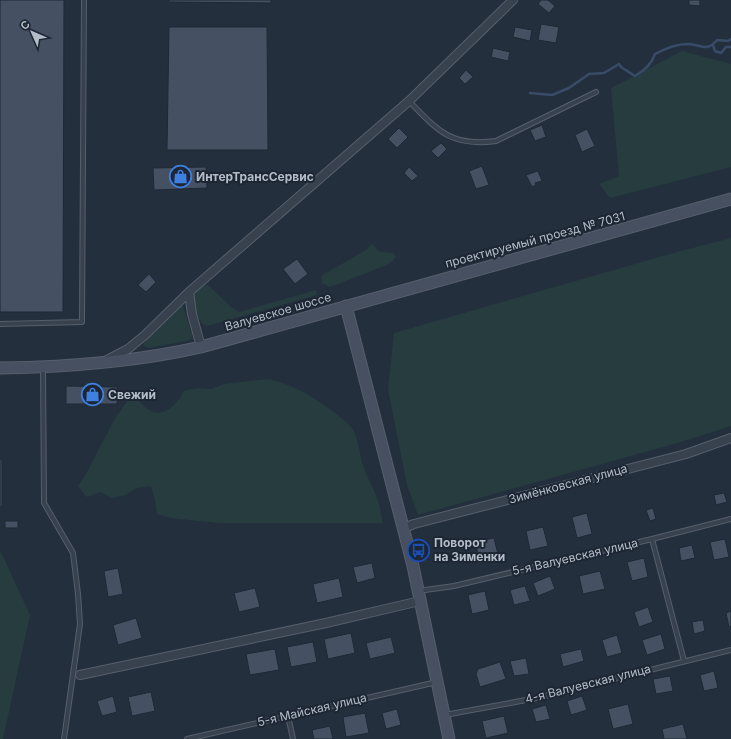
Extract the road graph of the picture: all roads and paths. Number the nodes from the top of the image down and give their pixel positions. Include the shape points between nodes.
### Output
1 (84, 0) edge
2 (513, 0) edge
3 (596, 92) dead end
4 (409, 101) junction
5 (731, 199) edge
6 (189, 292) junction
7 (346, 306) junction
8 (0, 324) edge
9 (201, 347) junction
10 (100, 364) junction
11 (0, 368) edge
12 (43, 368) junction
13 (731, 438) edge
14 (731, 519) edge
15 (404, 528) junction
16 (652, 539) junction
17 (419, 596) junction
18 (731, 650) edge
19 (684, 661) junction
20 (80, 675) dead end
21 (437, 682) junction
22 (444, 715) junction
23 (288, 716) junction
24 (64, 739) edge
25 (187, 739) edge
26 (293, 739) edge
27 (449, 739) edge

1 - 8 lane via 82,322
2 - 4 street
3 - 4 lane via 496,141 480,143 464,142 442,133
4 - 6 street
5 - 7 main road, проектируемый проезд № 7031
6 - 9 street
6 - 10 street via 128,349
7 - 9 main road, Валуевское шоссе
7 - 15 main road, Валуевское шоссе
9 - 10 main road, Валуевское шоссе
10 - 12 main road, Валуевское шоссе
11 - 12 main road, Валуевское шоссе
12 - 24 lane via 44,503 73,553 80,624
13 - 15 street, Зимёнковская улица via 686,454
14 - 16 lane, 5-я Валуевская улица
15 - 17 main road, Валуевское шоссе
16 - 17 lane, 5-я Валуевская улица
16 - 19 lane
17 - 20 street via 326,623
17 - 21 main road, Валуевское шоссе
18 - 19 lane, 4-я Валуевская улица
19 - 22 lane, 4-я Валуевская улица via 537,698
21 - 22 main road, Валуевское шоссе
21 - 23 lane, 5-я Майская улица
22 - 27 main road, Валуевское шоссе
23 - 25 lane, 5-я Майская улица
23 - 26 lane

